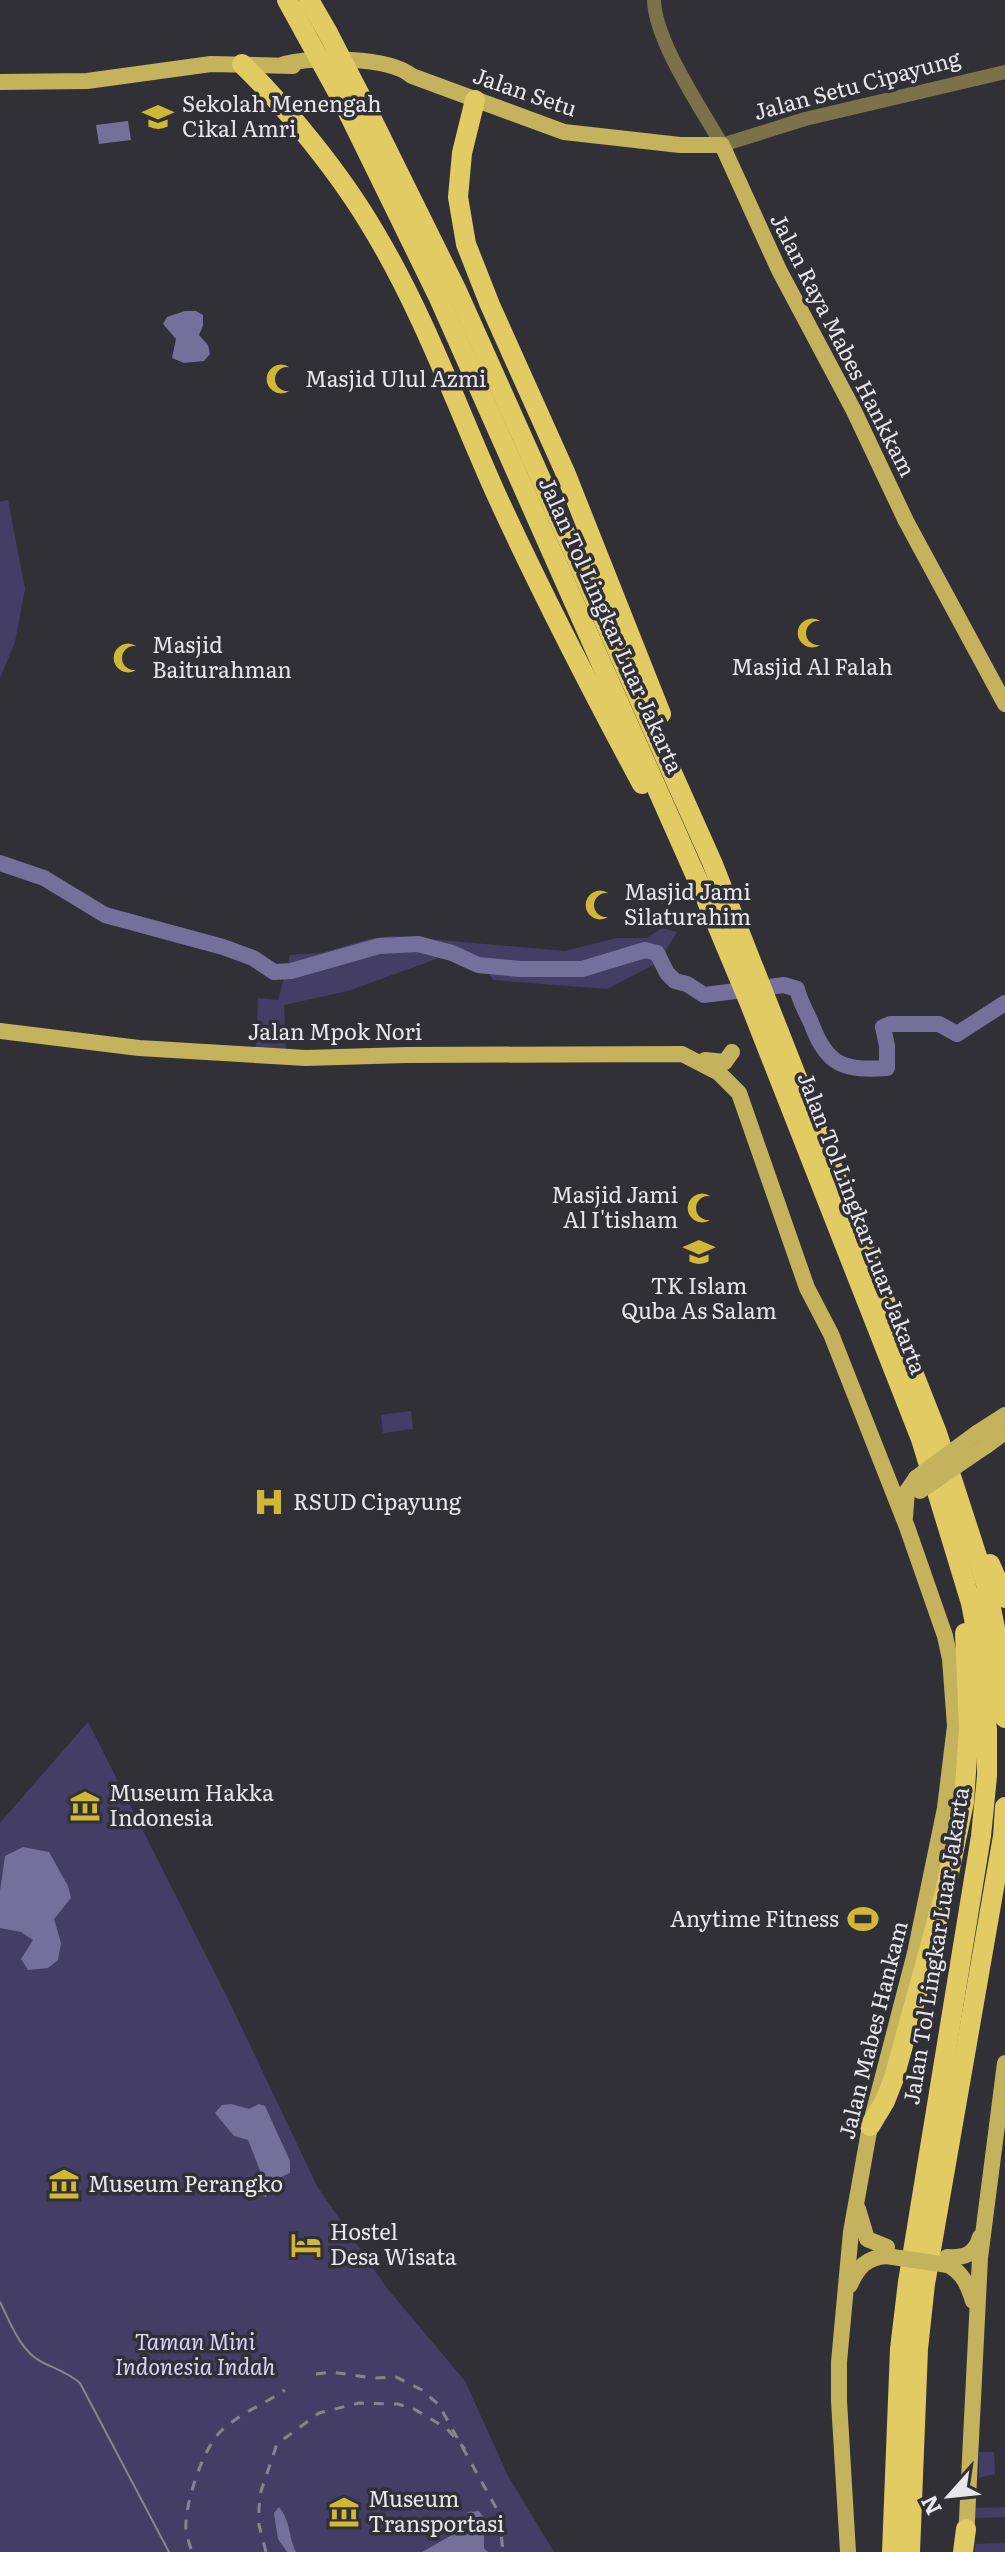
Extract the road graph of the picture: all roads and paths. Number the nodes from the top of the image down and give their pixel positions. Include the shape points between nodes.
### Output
1 (287, 0) edge
2 (309, 0) edge
3 (654, 0) edge
4 (242, 64) joint
5 (271, 71) junction
6 (1005, 72) edge
7 (0, 82) edge
8 (352, 99) junction
9 (475, 100) junction
10 (722, 145) junction
11 (1005, 704) edge
12 (712, 862) junction
13 (706, 899) junction
14 (744, 968) junction
15 (758, 1003) junction
16 (0, 1031) edge
17 (732, 1052) dead end
18 (679, 1056) junction
19 (1003, 1427) edge
20 (880, 1460) junction
21 (914, 1487) junction
22 (907, 1527) junction
23 (974, 1541) junction
24 (966, 1590) junction
25 (1005, 1598) edge
26 (1005, 1718) edge
27 (1005, 1807) edge
28 (1005, 2063) edge
29 (870, 2126) junction
30 (856, 2200) junction
31 (983, 2228) junction
32 (886, 2251) junction
33 (948, 2261) junction
34 (846, 2294) junction
35 (977, 2312) junction
36 (966, 2529) joint
37 (848, 2552) edge
38 (892, 2552) edge
39 (910, 2552) edge
40 (964, 2552) edge

1 - 8 highway, Jalan Tol Lingkar Luar Jakarta, bridge
2 - 8 highway, Jalan Tol Lingkar Luar Jakarta, bridge via 328,33
3 - 10 street, Jalan Raya Mabes Hankkam via 671,52
4 - 5 highway
4 - 7 main road via 189,65 87,81
5 - 9 main road, Jalan Setu via 302,60 364,61 405,70
5 - 13 highway via 376,233 554,616
6 - 10 street, Jalan Setu Cipayung via 805,119
8 - 12 highway, Jalan Tol Lingkar Luar Jakarta via 457,291
8 - 13 highway, Jalan Tol Lingkar Luar Jakarta
9 - 10 main road, Jalan Setu via 564,132
9 - 12 highway via 458,197 466,244 579,507 688,784
10 - 11 main road, Jalan Raya Mabes Hankkam via 906,521
12 - 14 highway, Jalan Tol Lingkar Luar Jakarta
13 - 14 highway, Jalan Tol Lingkar Luar Jakarta
14 - 15 highway, Jalan Tol Lingkar Luar Jakarta
15 - 23 highway, Jalan Tol Lingkar Luar Jakarta via 922,1391
15 - 24 highway, Jalan Tol Lingkar Luar Jakarta via 921,1439
16 - 18 main road, Jalan Mpok Nori via 139,1048 306,1058
17 - 18 main road via 721,1063
18 - 20 main road, Jalan Mpok Nori via 750,1110 779,1205 827,1309 831,1334
19 - 21 main road, bridge
20 - 21 main road via 891,1476
20 - 22 main road, Jalan Mabes Hankam
21 - 22 main road, Jalan Mabes Hankam
22 - 29 main road, Jalan Mabes Hankam via 949,1647 955,1726 926,1901
23 - 25 highway
23 - 26 highway, Jalan Tol Lingkar Luar Jakarta via 995,1628
24 - 29 highway via 969,1728 964,1802 894,2078
24 - 38 highway, Jalan Tol Lingkar Luar Jakarta via 982,1676 987,1776 908,2282 900,2349
27 - 39 highway, Jalan Tol Lingkar Luar Jakarta via 925,2284
28 - 31 main road
29 - 30 main road, Jalan Mabes Hankam
30 - 32 main road via 867,2239
30 - 34 main road, Jalan Mabes Hankam
31 - 33 main road via 970,2254
31 - 35 main road
32 - 33 main road
32 - 34 main road via 863,2263
33 - 35 main road via 967,2284
34 - 37 main road, Jalan Mabes Hankam via 839,2401
35 - 36 main road
36 - 40 highway

